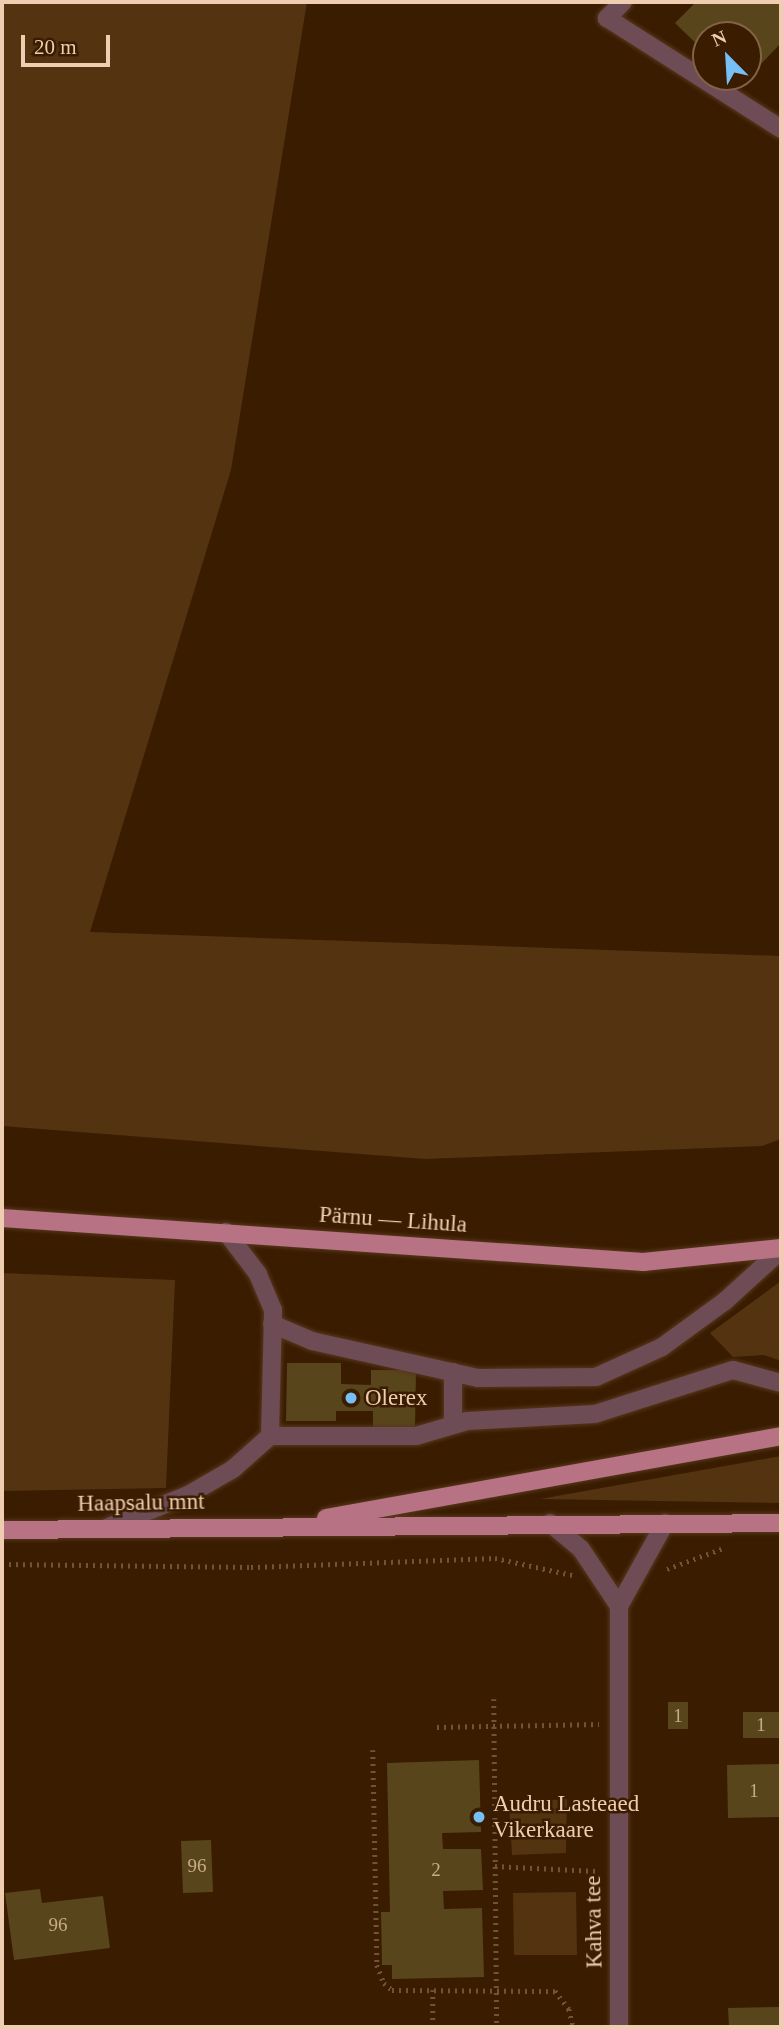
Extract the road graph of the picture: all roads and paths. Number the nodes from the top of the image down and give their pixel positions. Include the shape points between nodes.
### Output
1 (624, 2) edge
2 (781, 129) edge
3 (2, 1217) edge
4 (226, 1233) junction
5 (781, 1249) edge
6 (272, 1324) junction
7 (453, 1372) junction
8 (781, 1383) edge
9 (453, 1424) junction
10 (270, 1436) junction
11 (781, 1436) edge
12 (665, 1522) junction
13 (550, 1523) junction
14 (781, 1524) edge
15 (281, 1526) junction
16 (106, 1528) junction
17 (2, 1530) edge
18 (730, 1545) dead end
19 (2, 1564) edge
20 (636, 1574) junction
21 (600, 1575) junction
22 (618, 1606) junction
23 (494, 1699) dead end
24 (617, 1724) junction
25 (494, 1726) junction
26 (437, 1727) dead end
27 (373, 1750) dead end
28 (495, 1866) junction
29 (617, 1872) junction
30 (433, 1990) junction
31 (497, 1990) junction
32 (433, 2027) edge
33 (497, 2027) edge
34 (573, 2027) edge
35 (619, 2027) edge

1 - 2 street via 607,18
3 - 4 main road, Pärnu — Lihula
4 - 5 main road, Pärnu — Lihula via 643,1262
4 - 6 street via 258,1275 273,1310
5 - 7 street via 725,1301 662,1346 596,1377 478,1378
6 - 7 street via 312,1341
6 - 10 street
7 - 9 street
8 - 9 street via 733,1370 691,1381 648,1401 595,1414
9 - 10 street via 416,1436
10 - 16 street via 233,1469 188,1495
11 - 15 main road
12 - 13 main road
12 - 14 main road
12 - 20 street, Kahva tee
13 - 15 main road
13 - 21 street via 580,1549
15 - 16 main road, Haapsalu mnt
16 - 17 main road, Haapsalu mnt
18 - 20 path via 667,1569
19 - 21 path via 251,1567 495,1558 558,1574
20 - 22 street, Kahva tee
21 - 22 street
22 - 24 street, Kahva tee
23 - 25 path
24 - 25 path
24 - 29 street, Kahva tee
25 - 26 path
25 - 28 path
27 - 30 path via 380,1976 393,1990
28 - 29 path
28 - 31 path
29 - 35 street, Kahva tee
30 - 31 path
30 - 32 path
31 - 33 path
31 - 34 path via 555,1991 569,2009

